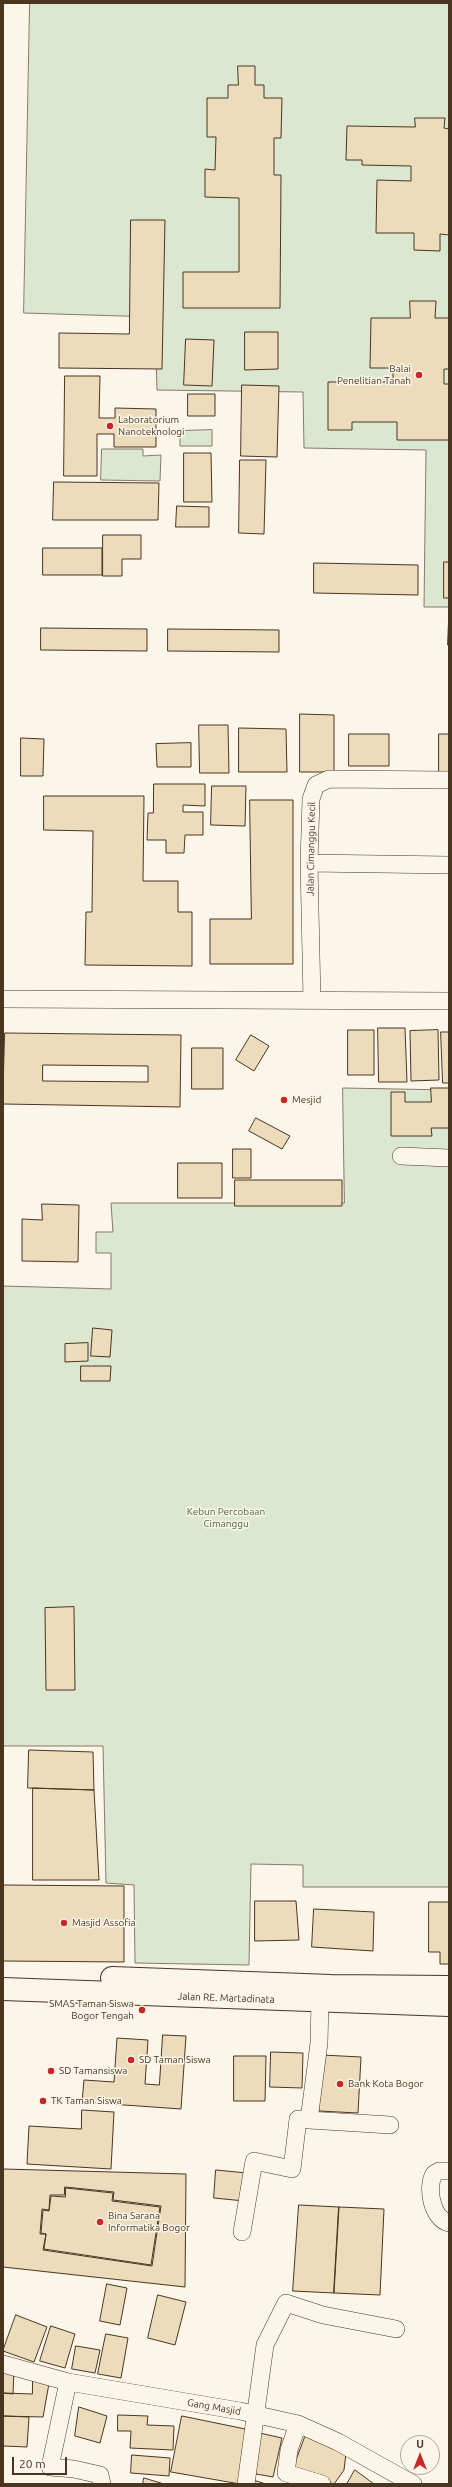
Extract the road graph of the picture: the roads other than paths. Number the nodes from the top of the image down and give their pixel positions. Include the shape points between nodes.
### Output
1 (449, 780) edge
2 (309, 863) junction
3 (449, 865) edge
4 (3, 999) edge
5 (312, 1000) junction
6 (449, 1001) edge
7 (401, 1156) dead end
8 (449, 1158) edge
9 (3, 1975) edge
10 (127, 1986) junction
11 (449, 1987) edge
12 (3, 1989) edge
13 (320, 2001) junction
14 (449, 2005) edge
15 (309, 2120) junction
16 (390, 2125) dead end
17 (449, 2171) edge
18 (449, 2223) edge
19 (242, 2232) dead end
20 (396, 2329) dead end
21 (3, 2364) edge
22 (68, 2382) junction
23 (257, 2414) junction
24 (298, 2424) junction
25 (102, 2484) edge
26 (246, 2484) edge
27 (322, 2484) edge
28 (413, 2484) edge

1 - 2 street, Jalan Cimanggu Kecil via 329,779 316,785 311,799
2 - 3 street
2 - 5 street, Jalan Cimanggu Kecil
4 - 5 street
5 - 6 street
7 - 8 street
9 - 10 main road, Jalan RE. Martadinata
10 - 11 main road, Jalan RE. Martadinata
10 - 12 main road, Jalan RE. Martadinata
10 - 13 main road, Jalan RE. Martadinata
13 - 14 main road, Jalan RE. Martadinata
13 - 15 street via 319,2043
15 - 16 street
15 - 19 street via 298,2118 292,2169 254,2161
17 - 18 street via 434,2174 429,2189 438,2213
20 - 23 street via 323,2315 286,2303 265,2345
21 - 22 street, Gang Masjid
22 - 23 street, Gang Masjid
22 - 25 street via 50,2467 92,2472 100,2475
23 - 24 street, Gang Masjid
23 - 26 street
24 - 27 street via 289,2450 286,2473
24 - 28 street, Gang Masjid via 338,2442

